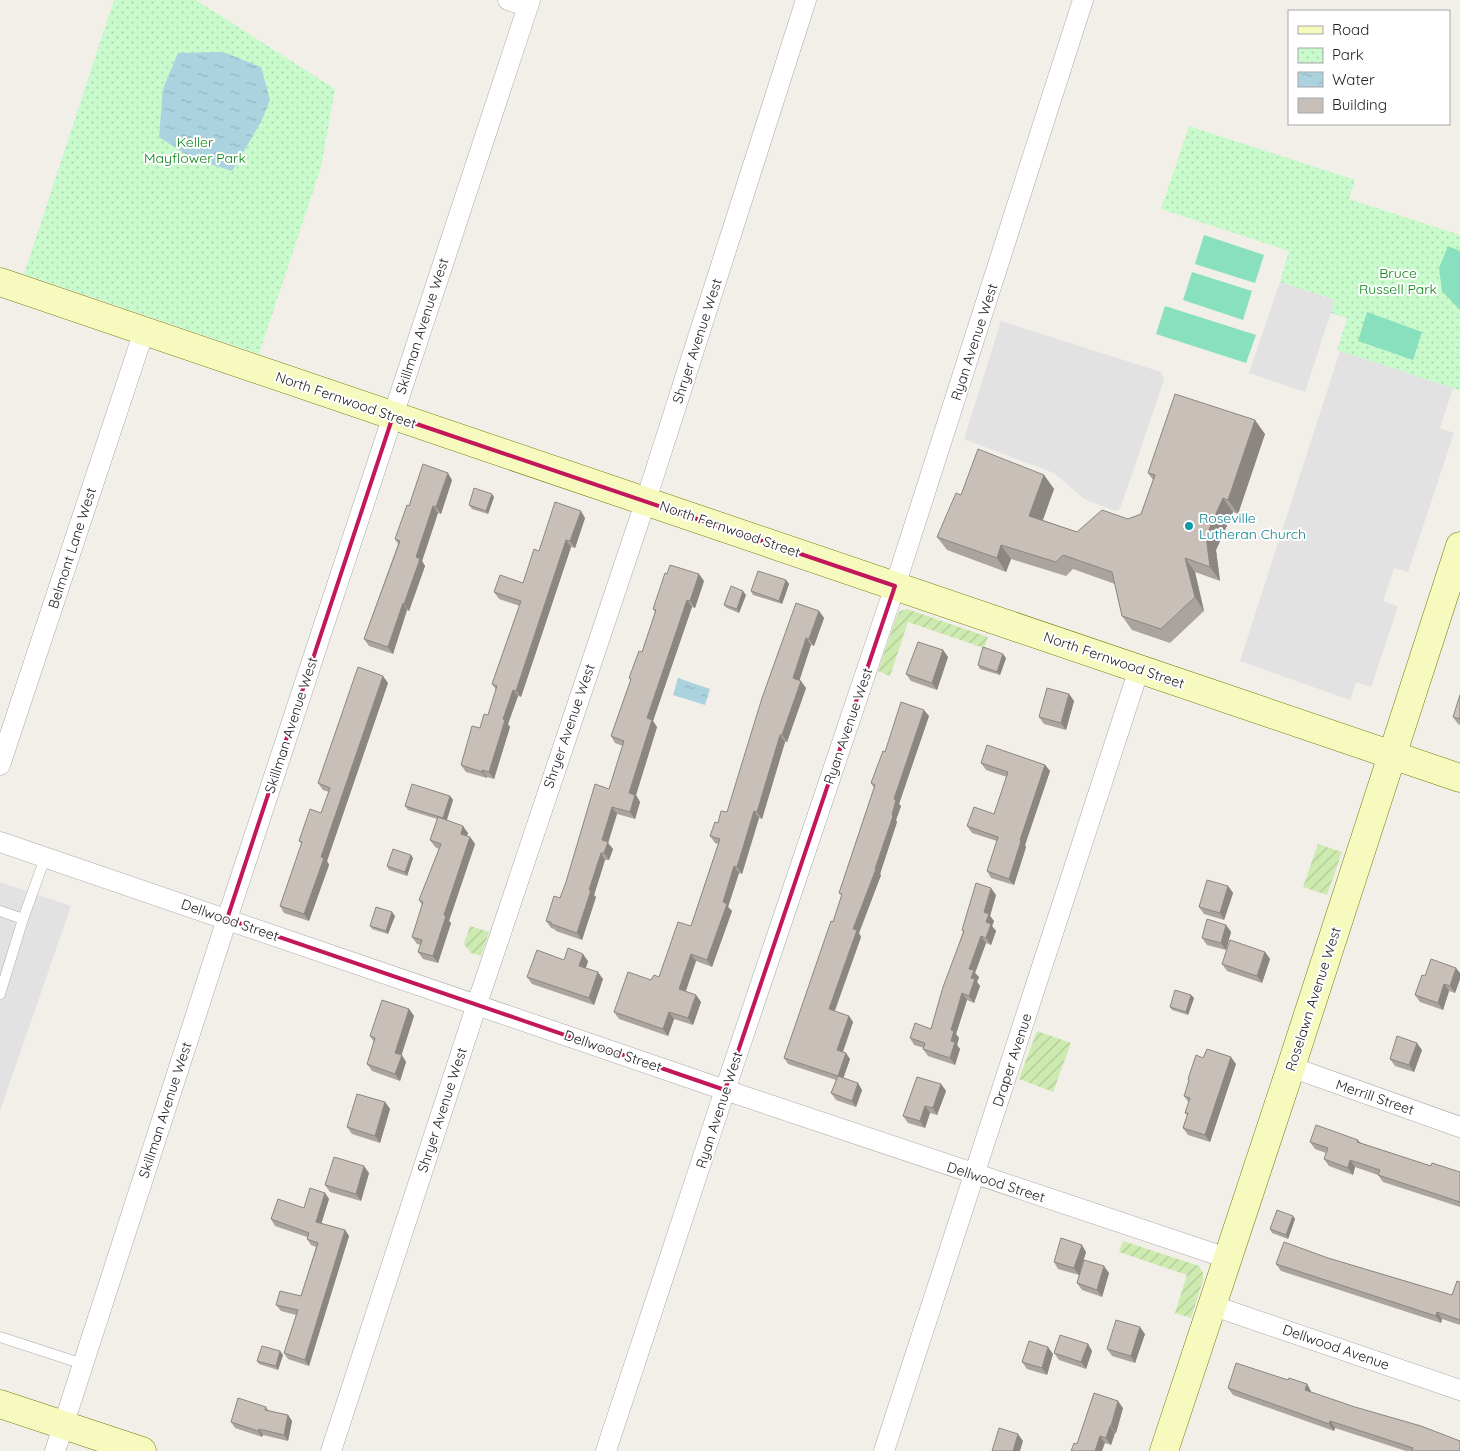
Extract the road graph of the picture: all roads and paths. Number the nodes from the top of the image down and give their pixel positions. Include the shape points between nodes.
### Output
1 (508, 0) edge
2 (806, 0) edge
3 (1084, 0) edge
4 (529, 3) edge
5 (0, 282) edge
6 (144, 331) junction
7 (393, 416) junction
8 (646, 500) junction
9 (1460, 546) edge
10 (895, 586) junction
11 (1139, 669) junction
12 (1392, 756) junction
13 (0, 765) edge
14 (1460, 778) edge
15 (0, 842) edge
16 (45, 858) junction
17 (0, 911) edge
18 (23, 919) junction
19 (227, 919) junction
20 (0, 994) edge
21 (476, 1004) junction
22 (1291, 1068) junction
23 (725, 1090) junction
24 (1460, 1127) edge
25 (974, 1174) junction
26 (1227, 1258) junction
27 (1211, 1305) junction
28 (0, 1337) edge
29 (83, 1364) junction
30 (1460, 1390) edge
31 (0, 1404) edge
32 (63, 1425) junction
33 (55, 1451) edge
34 (142, 1451) edge
35 (331, 1451) edge
36 (606, 1451) edge
37 (884, 1451) edge
38 (1164, 1451) edge

1 - 4 street
2 - 8 street, Shryer Avenue West
3 - 10 street, Ryan Avenue West
4 - 7 street, Skillman Avenue West
5 - 6 street, North Fernwood Street
6 - 7 street, North Fernwood Street
6 - 13 street, Belmont Lane West
7 - 8 street, North Fernwood Street
7 - 19 street, Skillman Avenue West
8 - 10 street, North Fernwood Street
8 - 21 street, Shryer Avenue West
9 - 12 street, Roselawn Avenue West
10 - 11 street, North Fernwood Street
10 - 23 street, Ryan Avenue West
11 - 12 street, North Fernwood Street
11 - 25 street, Draper Avenue
12 - 14 street, North Fernwood Street
12 - 22 street, Roselawn Avenue West
15 - 16 street, Dellwood Street
16 - 18 lane
16 - 19 street, Dellwood Street
17 - 18 lane
18 - 20 lane
19 - 21 street, Dellwood Street
19 - 29 street, Skillman Avenue West
21 - 23 street, Dellwood Street
21 - 35 street, Shryer Avenue West
22 - 24 street, Merrill Street
22 - 26 street, Roselawn Avenue West
23 - 25 street, Dellwood Street
23 - 36 street, Ryan Avenue West
25 - 26 street, Dellwood Street
25 - 37 street, Draper Avenue
26 - 27 street, Roselawn Avenue West
27 - 30 street, Dellwood Avenue
27 - 38 street, Roselawn Avenue West
28 - 29 lane
29 - 32 street, Skillman Avenue West
31 - 32 street
32 - 33 street, Skillman Avenue West
32 - 34 street

